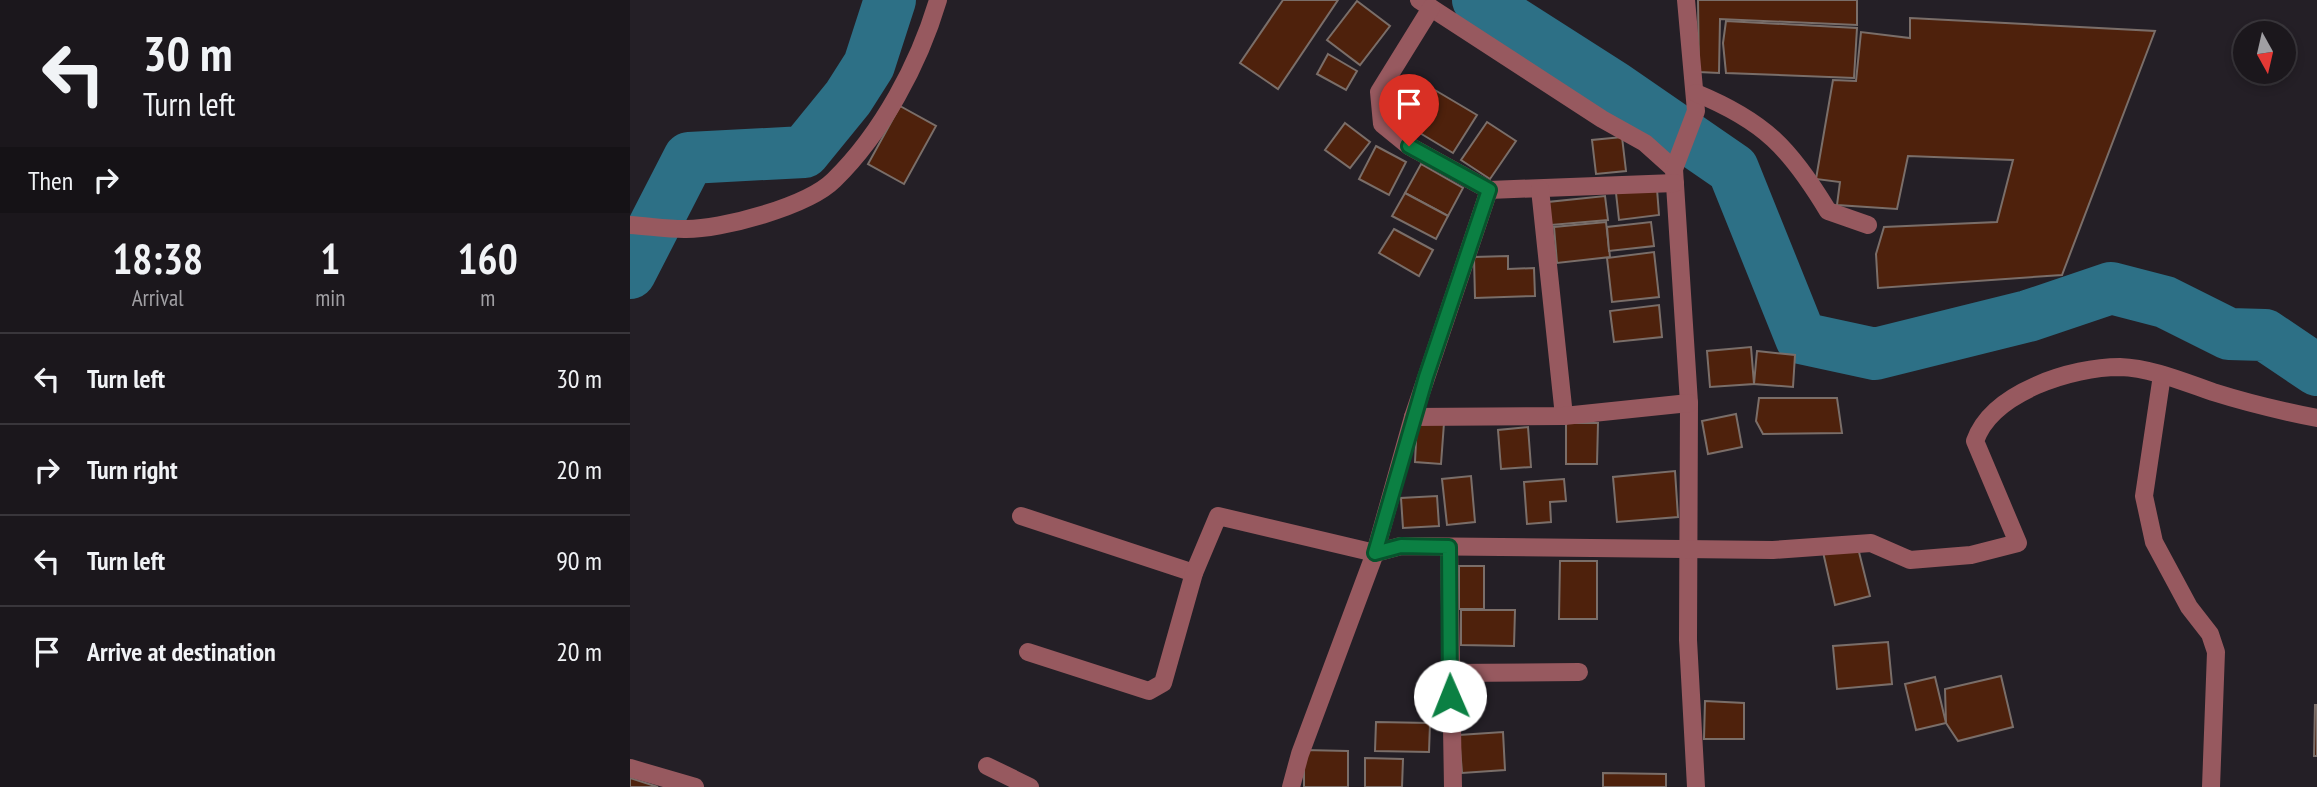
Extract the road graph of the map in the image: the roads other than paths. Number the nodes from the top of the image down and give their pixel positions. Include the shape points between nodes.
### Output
1 (938, 0) edge
2 (1686, 0) edge
3 (1425, 4) edge
4 (1696, 93) junction
5 (1675, 171) junction
6 (1540, 189) junction
7 (1489, 190) junction
8 (633, 225) edge
9 (1868, 225) dead end
10 (2162, 376) junction
11 (1689, 403) junction
12 (1564, 416) junction
13 (1413, 417) junction
14 (2317, 418) edge
15 (1021, 516) dead end
16 (1449, 547) junction
17 (1688, 550) junction
18 (1375, 553) junction
19 (1194, 573) junction
20 (1028, 652) dead end
21 (1579, 672) dead end
22 (1449, 673) junction
23 (987, 766) dead end
24 (630, 768) edge
25 (695, 787) edge
26 (1030, 787) edge
27 (1292, 787) edge
28 (1453, 787) edge
29 (1696, 787) edge
30 (2211, 787) edge

1 - 8 street via 927,37 898,92 833,182 771,214 686,230
2 - 4 street
3 - 5 street via 1646,144
3 - 7 street via 1379,92 1382,124 1409,146
4 - 5 street via 1696,111
4 - 9 street via 1737,110 1774,137 1828,211
5 - 6 street
5 - 11 street
6 - 7 street
6 - 12 street
7 - 13 street
10 - 14 street via 2263,408
10 - 17 street via 2120,367 2055,377 2012,397 1980,427 1975,441 2018,543 1972,555 1910,560 1871,542 1773,550
10 - 30 street via 2144,496 2154,542 2189,607 2210,634 2216,652
11 - 12 street
11 - 17 street
12 - 13 street
13 - 18 street
15 - 19 street
16 - 17 street
16 - 18 street via 1401,546
16 - 22 street
17 - 29 street
18 - 19 street via 1218,516
18 - 27 street
19 - 20 street via 1163,683 1156,689 1149,691
21 - 22 street
22 - 28 street
23 - 26 street
24 - 25 street

